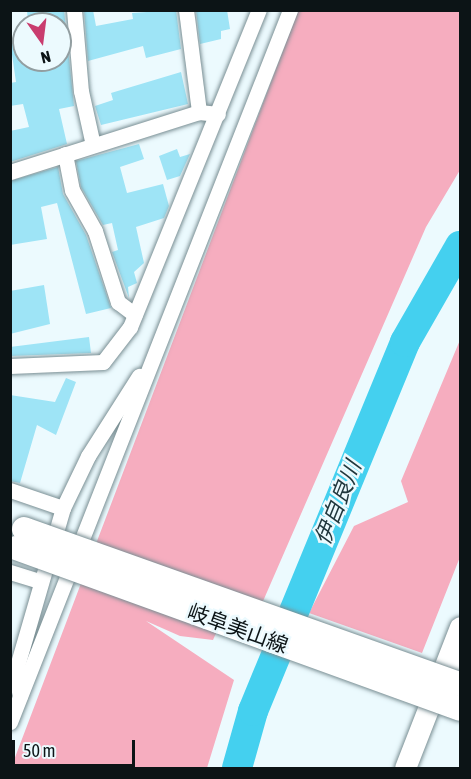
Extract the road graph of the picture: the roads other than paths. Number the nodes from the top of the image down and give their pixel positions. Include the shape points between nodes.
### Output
1 (74, 10) edge
2 (186, 10) edge
3 (260, 10) edge
4 (290, 10) edge
5 (199, 112) junction
6 (218, 114) junction
7 (93, 145) junction
8 (65, 154) junction
9 (10, 172) edge
10 (135, 315) junction
11 (149, 364) junction
12 (10, 366) edge
13 (10, 490) edge
14 (63, 508) junction
15 (10, 572) edge
16 (40, 581) junction
17 (460, 627) edge
18 (458, 671) edge
19 (16, 694) edge
20 (460, 709) edge
21 (10, 722) edge
22 (405, 768) edge

1 - 7 street via 81,92
2 - 5 street
3 - 6 street
4 - 11 street
5 - 6 street
5 - 7 street
6 - 10 street
7 - 8 street
8 - 9 street
8 - 10 street via 72,190 95,231 118,302
10 - 12 street via 103,362
11 - 14 street via 88,456
11 - 19 street
13 - 14 street
14 - 16 street
15 - 16 street
16 - 19 street via 15,673
17 - 22 street
18 - 20 main road, 岐阜美山線, bridge via 20,539
19 - 21 street

